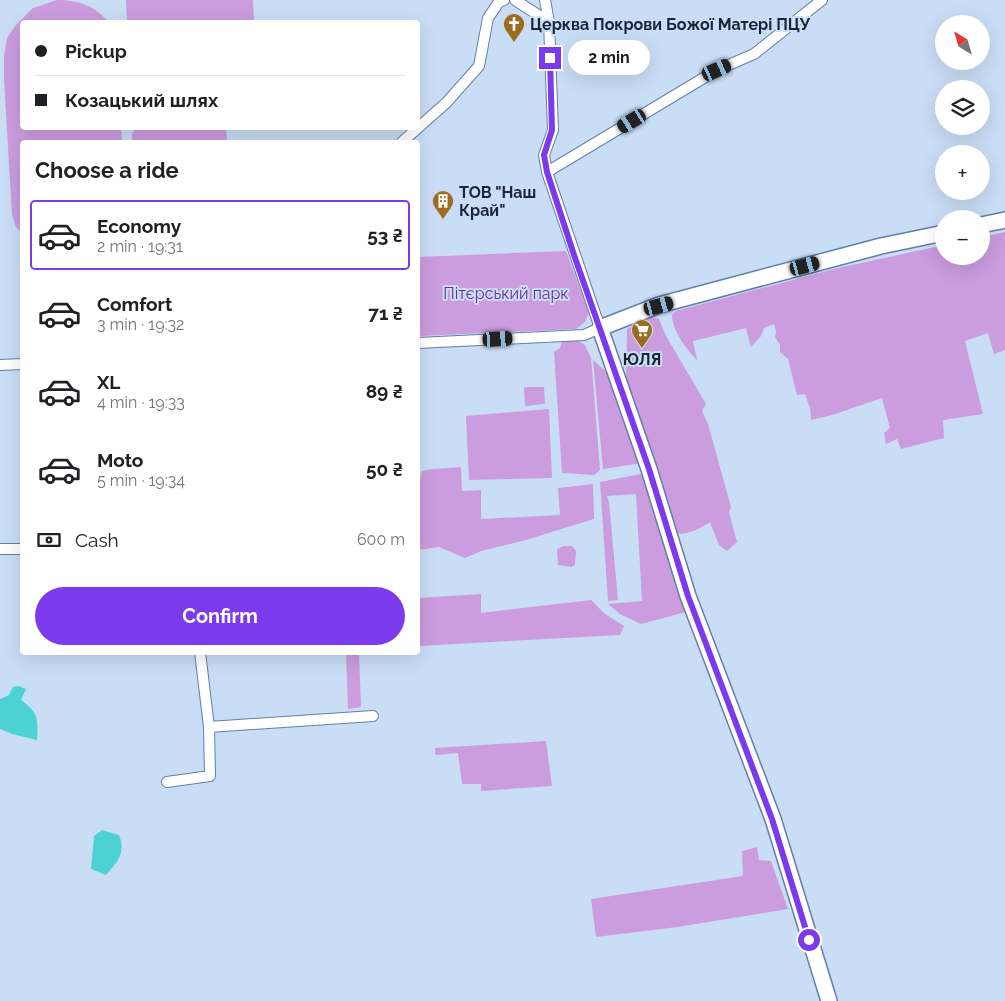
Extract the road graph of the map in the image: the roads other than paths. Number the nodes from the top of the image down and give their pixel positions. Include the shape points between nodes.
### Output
1 (515, 0) edge
2 (545, 0) edge
3 (822, 0) edge
4 (500, 1) edge
5 (549, 22) junction
6 (420, 126) edge
7 (416, 130) edge
8 (404, 140) edge
9 (547, 172) junction
10 (1005, 220) edge
11 (990, 223) edge
12 (935, 235) edge
13 (600, 328) junction
14 (420, 344) edge
15 (20, 364) edge
16 (0, 365) edge
17 (0, 549) edge
18 (20, 549) edge
19 (200, 655) edge
20 (373, 716) dead end
21 (209, 727) junction
22 (168, 782) dead end
23 (828, 1001) edge

1 - 5 street
2 - 5 street
3 - 9 street via 754,54 717,70
4 - 6 street via 488,18 479,66
5 - 9 street via 552,130 544,155
7 - 8 street
9 - 13 street
10 - 11 street
12 - 13 street via 881,246 668,303
13 - 14 street via 584,335
13 - 23 street via 649,469 688,596 772,819
15 - 16 street
17 - 18 street
19 - 21 street
20 - 21 street
21 - 22 street via 210,776

